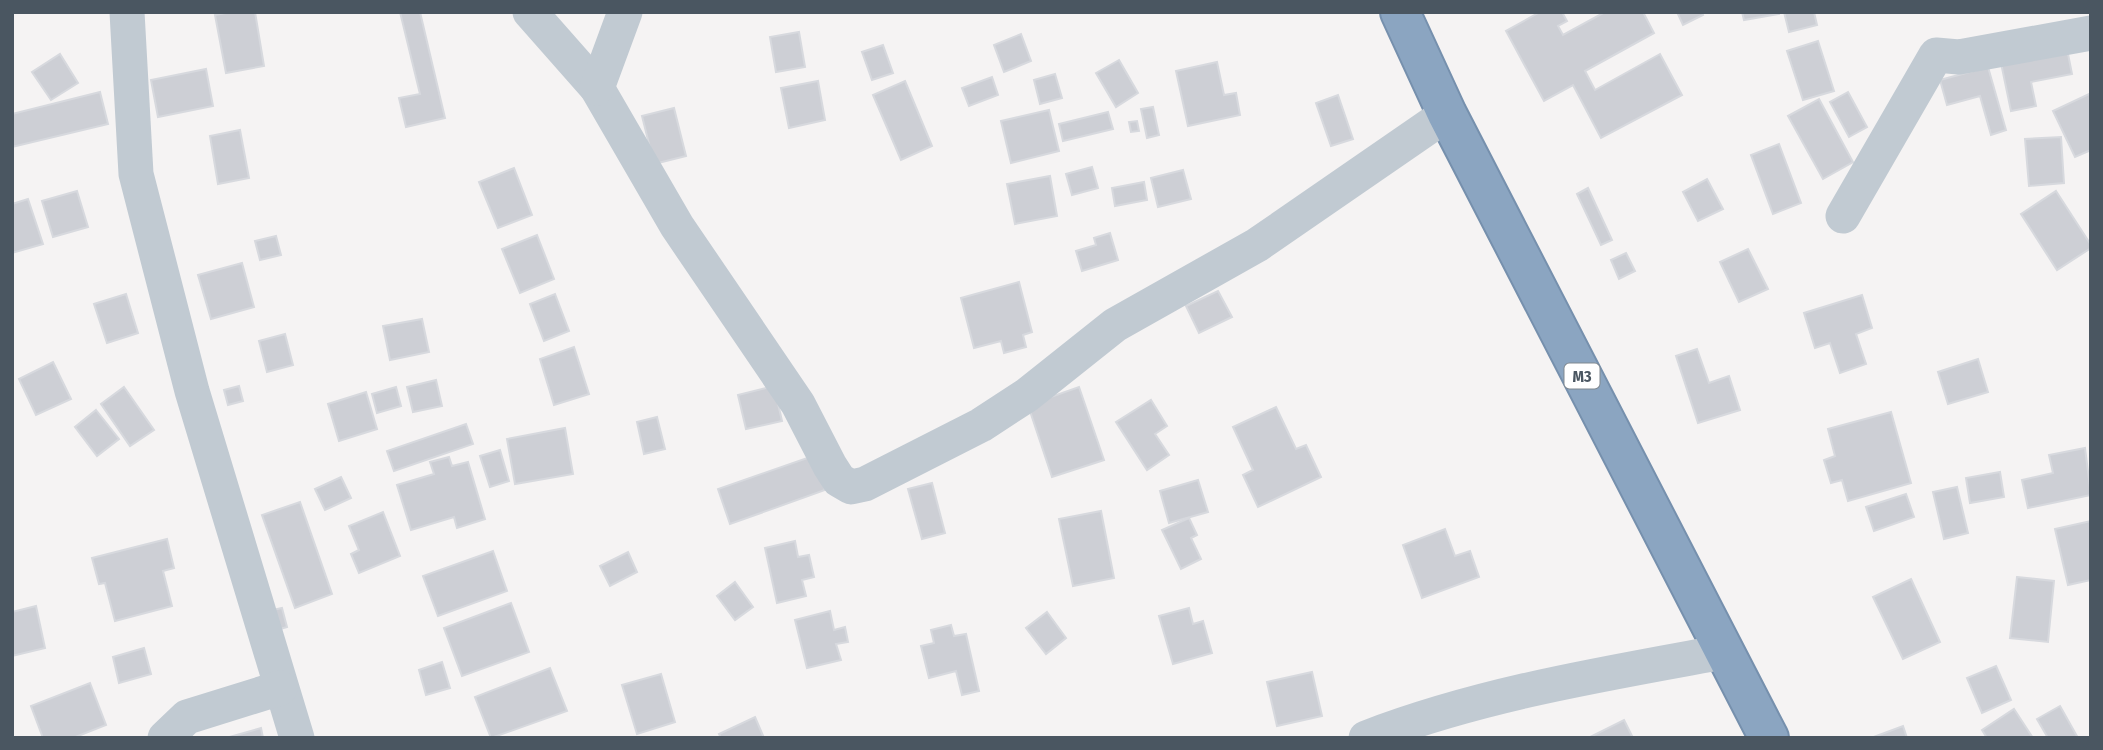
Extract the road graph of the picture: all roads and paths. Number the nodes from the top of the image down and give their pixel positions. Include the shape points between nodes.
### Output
1 (127, 12) edge
2 (530, 12) edge
3 (625, 12) edge
4 (1400, 12) edge
5 (2091, 33) edge
6 (597, 89) junction
7 (1447, 114) junction
8 (1843, 216) dead end
9 (1723, 652) junction
10 (280, 688) junction
11 (165, 738) edge
12 (298, 738) edge
13 (1366, 738) edge
14 (1769, 738) edge

1 - 10 street via 136,174 192,391
2 - 6 street
3 - 6 street
4 - 7 highway, M3
5 - 8 street via 1959,57 1936,55
6 - 7 street via 677,226 798,404 830,466 839,480 851,487 981,425 1115,325 1257,245
7 - 9 highway, M3
9 - 13 street via 1571,680
9 - 14 highway, M3
10 - 11 street via 187,717
10 - 12 street

